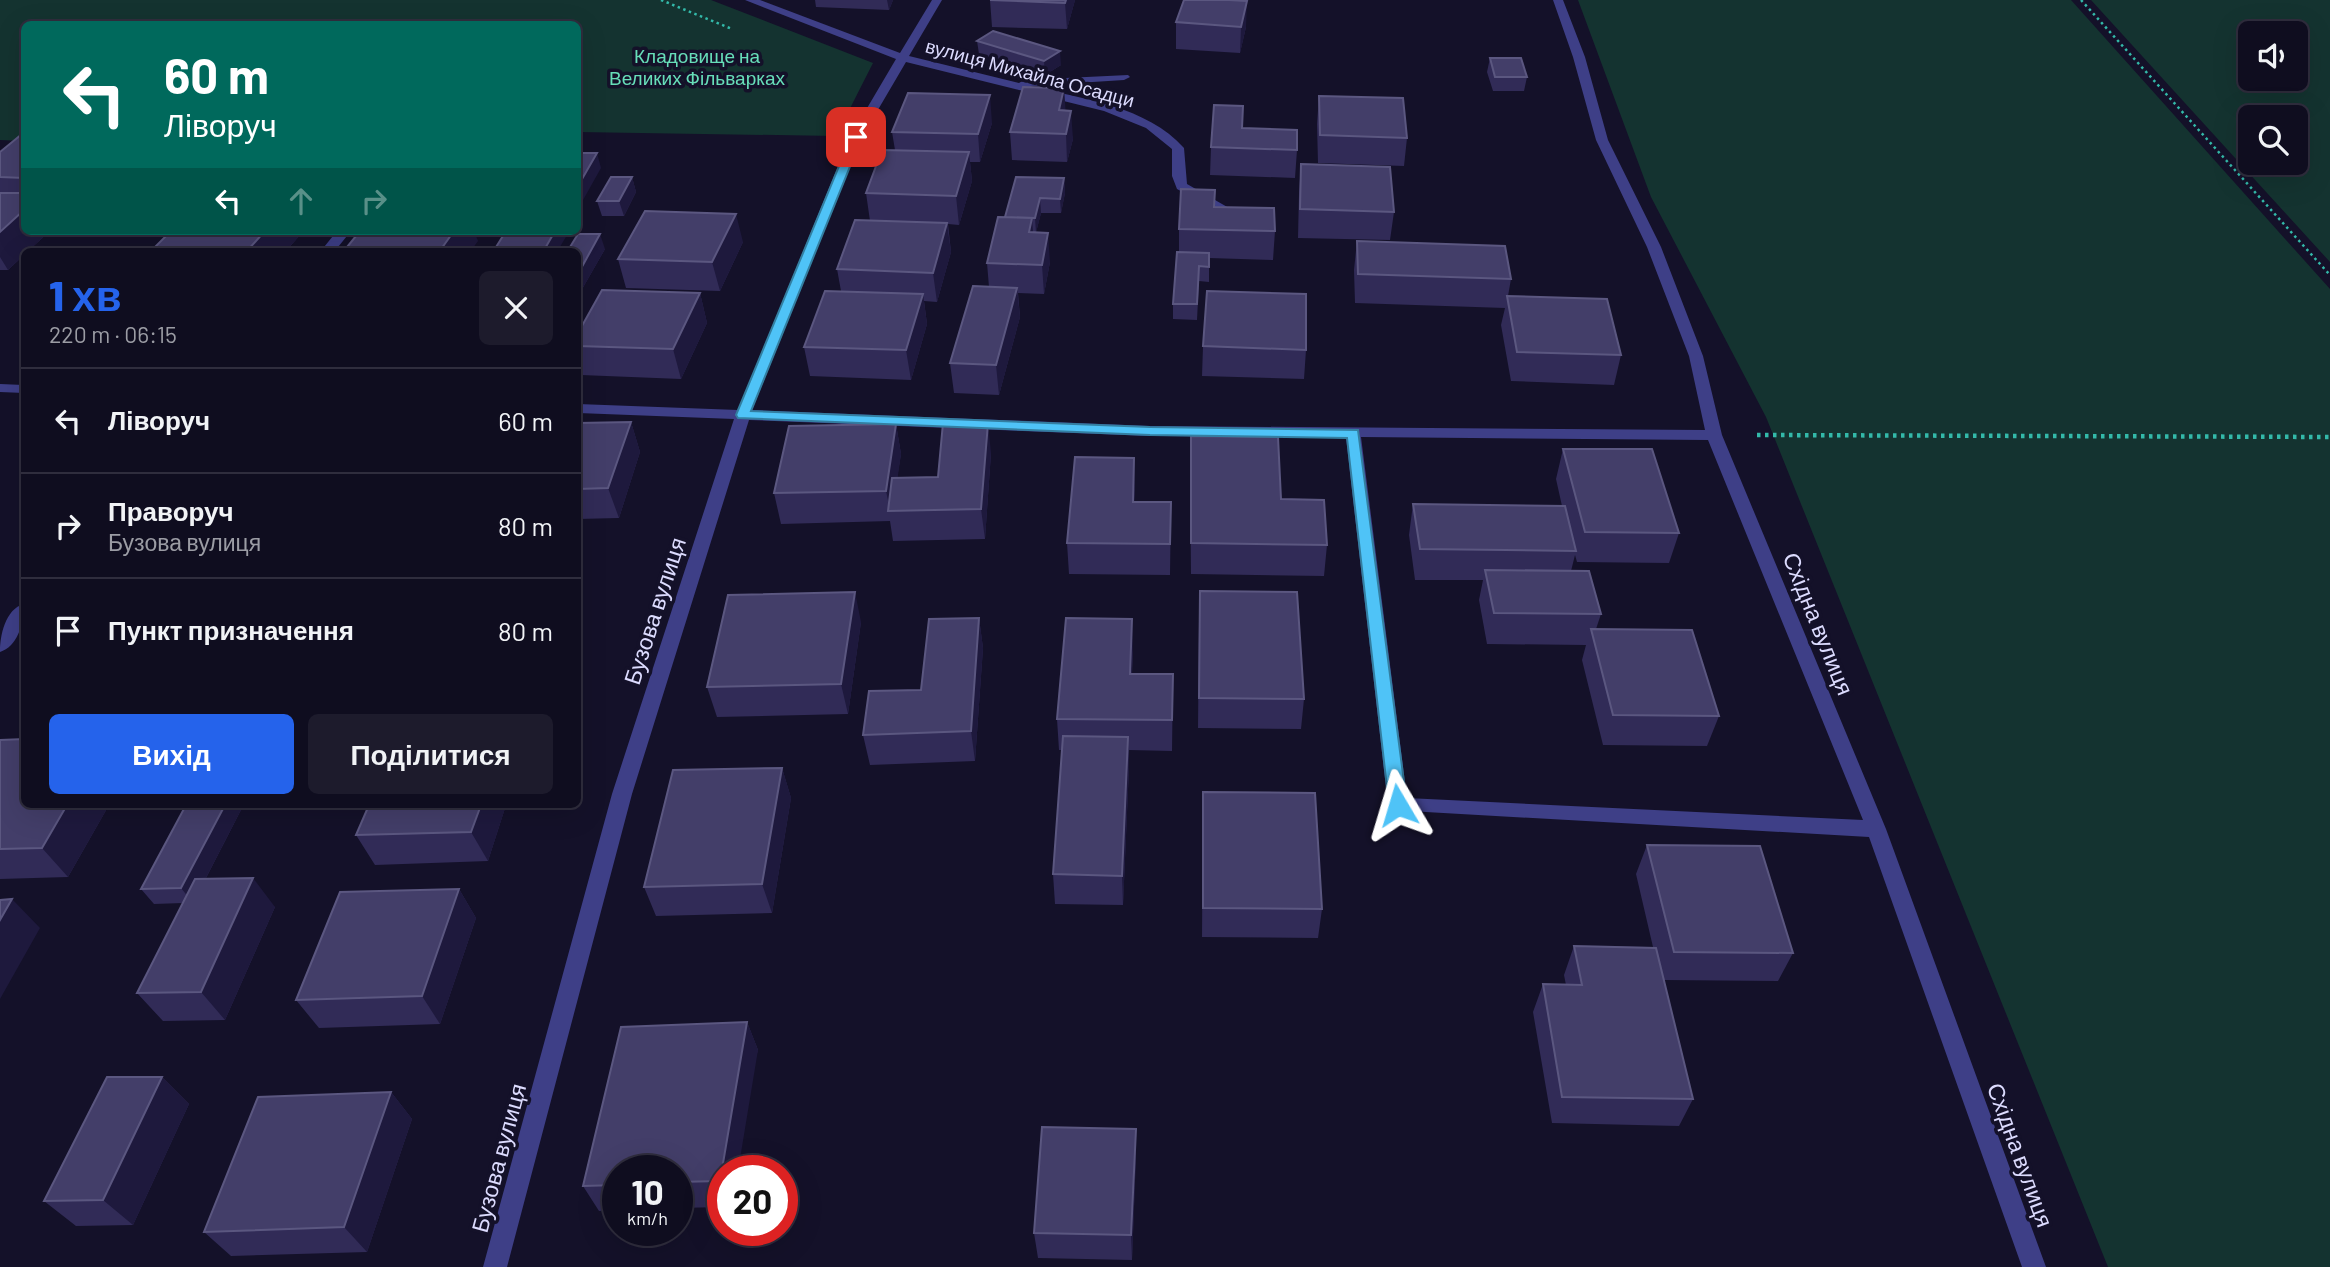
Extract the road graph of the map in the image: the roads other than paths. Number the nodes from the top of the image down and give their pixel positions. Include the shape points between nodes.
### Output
1 (750, 0) edge
2 (937, 0) edge
3 (1558, 0) edge
4 (903, 58) junction
5 (1124, 77) dead end
6 (1006, 84) junction
7 (1245, 220) edge
8 (0, 388) edge
9 (21, 389) edge
10 (581, 408) edge
11 (743, 415) junction
12 (1353, 433) junction
13 (1714, 435) junction
14 (21, 614) edge
15 (0, 646) edge
16 (1876, 828) junction
17 (495, 1267) edge
18 (2034, 1267) edge

1 - 4 street, вулиця Михайла Осадци
2 - 4 street, Бузова вулиця
3 - 13 street, Східна вулиця via 1602,140 1654,247 1696,356
4 - 6 street, вулиця Михайла Осадци
4 - 11 street, Бузова вулиця via 856,137
5 - 6 street
6 - 7 street, вулиця Михайла Осадци via 1108,109 1150,125 1178,148 1181,186
8 - 9 street
10 - 11 street
11 - 12 street via 1150,431
11 - 17 street, Бузова вулиця via 622,794
12 - 13 street
12 - 16 street via 1398,805
13 - 16 street, Східна вулиця
14 - 15 street
16 - 18 street, Східна вулиця

